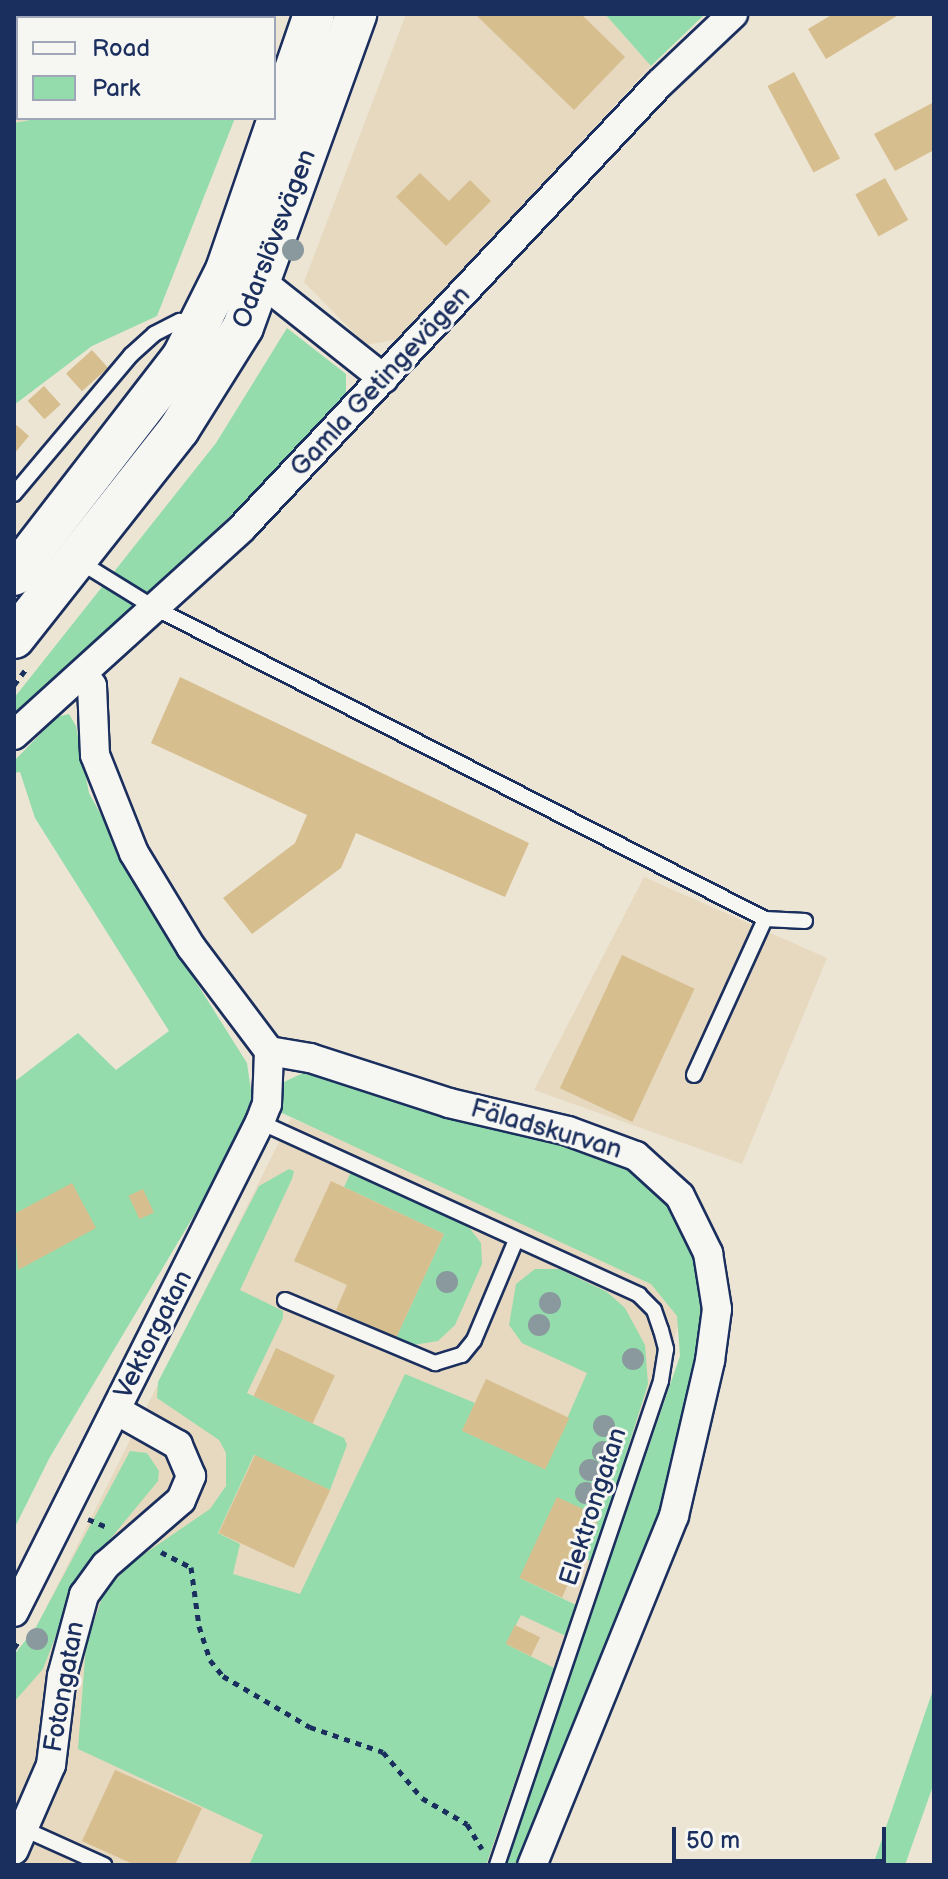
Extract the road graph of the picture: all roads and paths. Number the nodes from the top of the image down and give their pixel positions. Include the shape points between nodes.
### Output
1 (314, 14) edge
2 (356, 14) edge
3 (733, 14) edge
4 (226, 270) junction
5 (263, 283) junction
6 (198, 326) junction
7 (384, 379) junction
8 (14, 494) edge
9 (60, 548) junction
10 (14, 575) edge
11 (153, 607) junction
12 (14, 638) edge
13 (84, 674) junction
14 (14, 735) edge
15 (765, 919) junction
16 (805, 921) dead end
17 (269, 1051) junction
18 (694, 1075) dead end
19 (260, 1122) junction
20 (516, 1240) junction
21 (285, 1300) dead end
22 (116, 1410) junction
23 (84, 1517) dead end
24 (133, 1540) junction
25 (14, 1612) edge
26 (19, 1840) edge
27 (493, 1861) edge
28 (104, 1865) edge
29 (532, 1865) edge

1 - 4 main road, Odarslövsvägen
2 - 5 main road, Odarslövsvägen
3 - 7 street, Gamla Getingevägen via 659,84
4 - 5 street
4 - 6 main road, Odarslövsvägen
5 - 7 street
5 - 9 main road, Odarslövsvägen via 206,391
6 - 8 lane via 180,321 154,334 88,403
6 - 9 main road, Odarslövsvägen
7 - 11 street, Gamla Getingevägen via 242,528
9 - 10 main road, Odarslövsvägen
9 - 11 lane
9 - 12 main road, Odarslövsvägen
11 - 13 street, Gamla Getingevägen
11 - 15 lane
13 - 14 street, Gamla Getingevägen
13 - 17 street via 92,686 95,755 134,853 191,947
15 - 16 lane
15 - 18 lane
17 - 19 street, Vektorgatan via 267,1104
17 - 29 street, Fäladskurvan via 310,1058 386,1086 621,1149 659,1173 680,1196 708,1253 717,1309 674,1516
19 - 20 lane, Elektrongatan
19 - 22 street, Vektorgatan
20 - 21 lane via 474,1340 462,1355 435,1363
20 - 27 lane, Elektrongatan via 639,1295 654,1310 666,1349 661,1381
22 - 24 street, Fotongatan via 178,1445 191,1476 181,1500
22 - 25 street, Vektorgatan
23 - 24 path
24 - 26 street, Fotongatan via 99,1573 78,1608 62,1676 51,1765
24 - 27 path via 191,1567 202,1637 223,1676 310,1727 383,1752 422,1798 467,1824
26 - 28 lane

